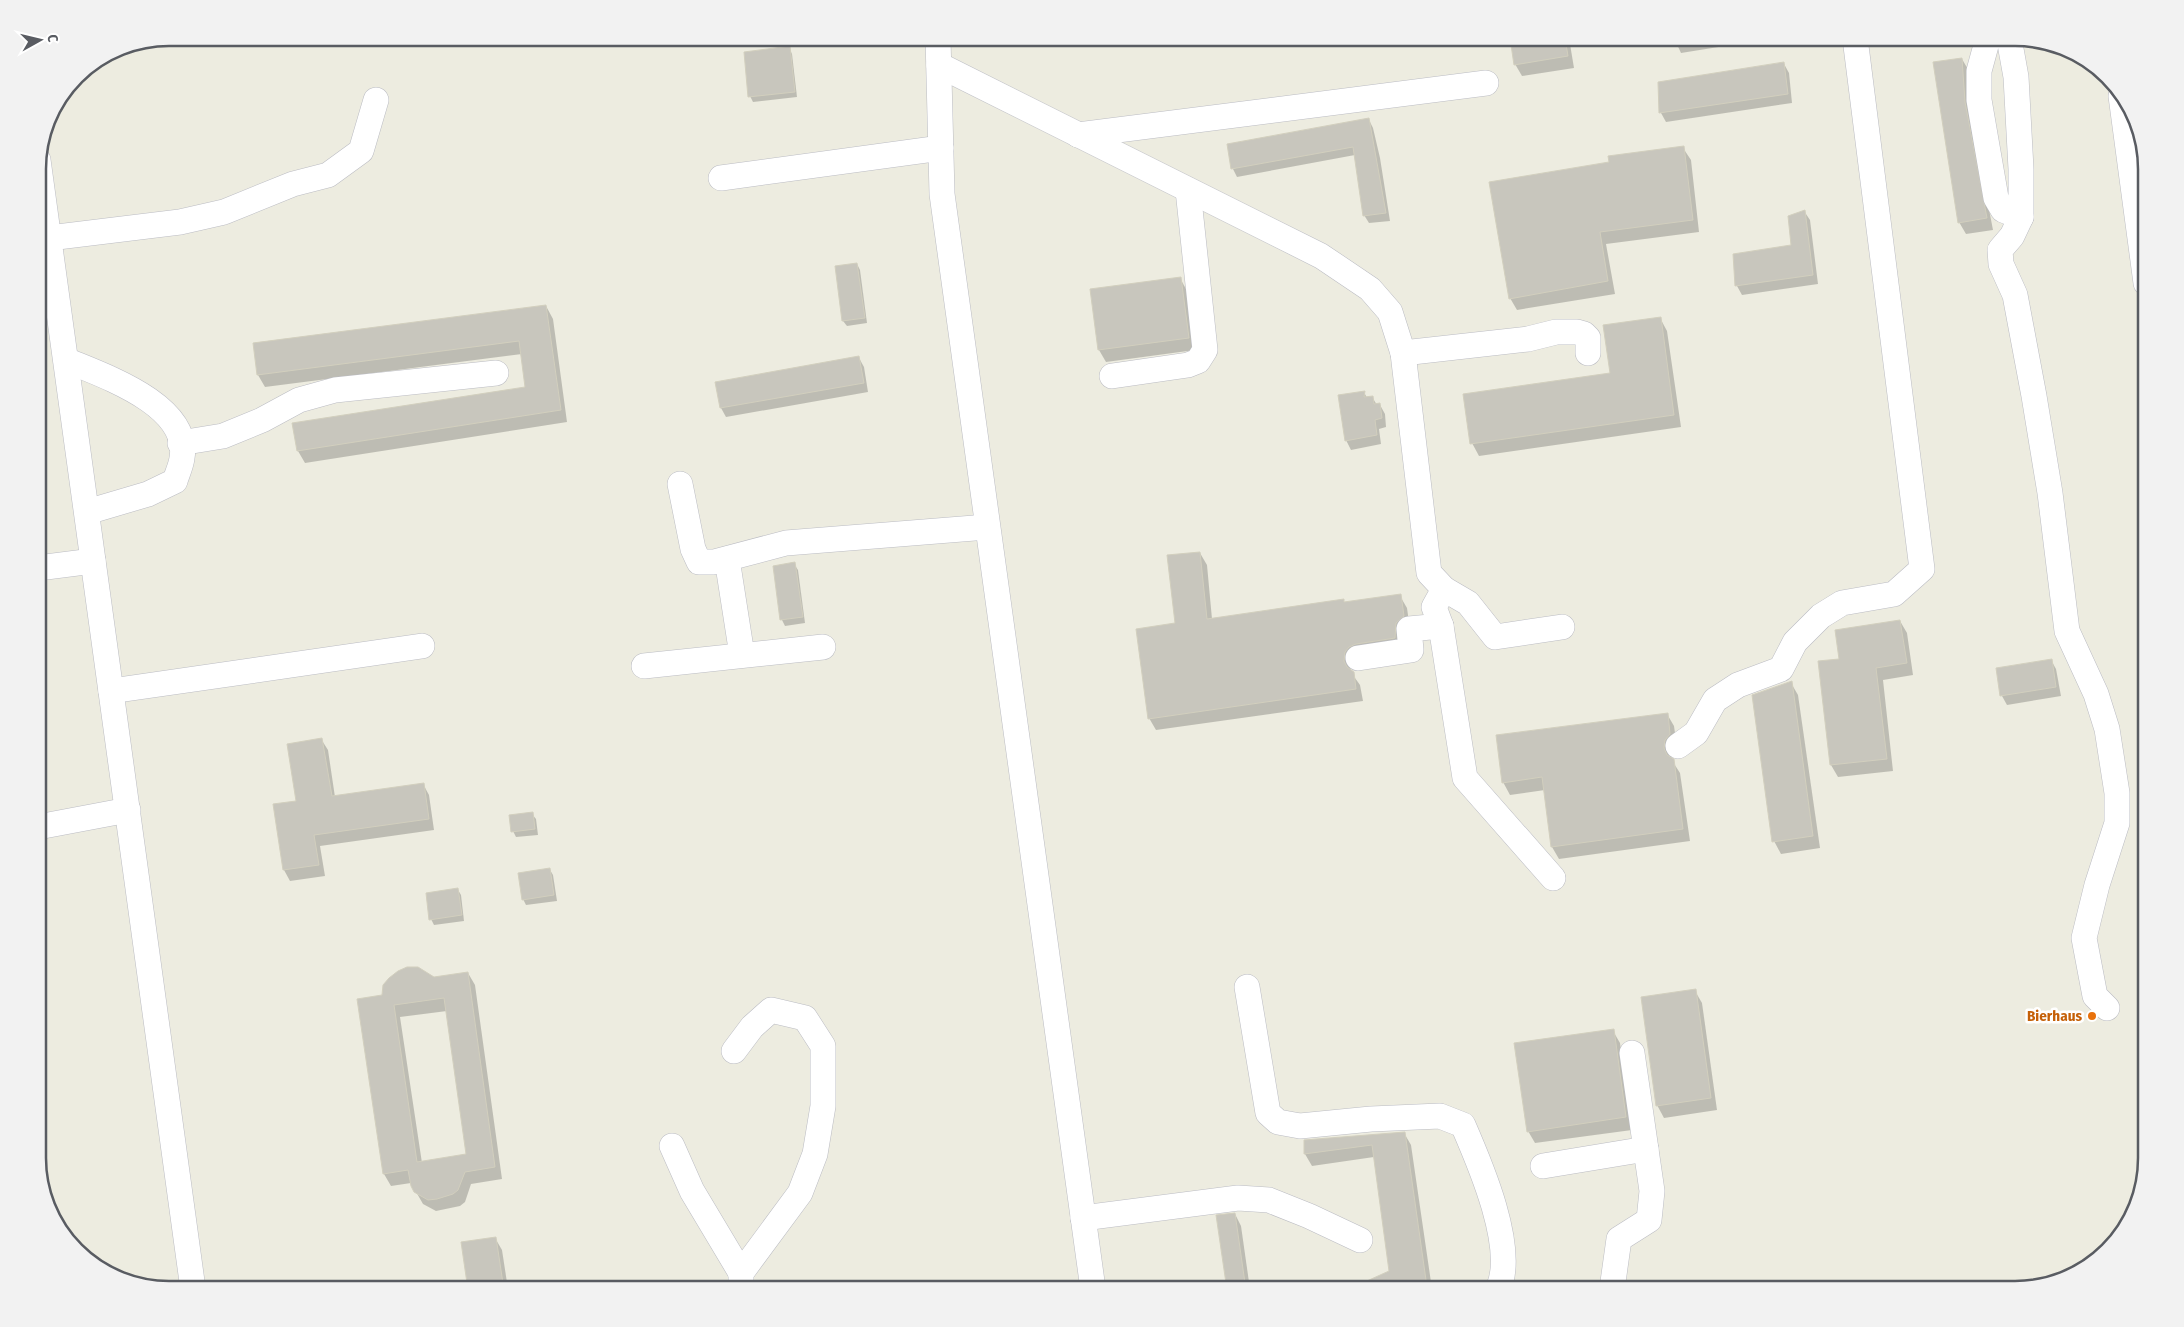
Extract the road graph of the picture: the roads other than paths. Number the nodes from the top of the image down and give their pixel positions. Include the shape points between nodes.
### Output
1 (938, 46) edge
2 (1856, 46) edge
3 (1986, 46) edge
4 (2010, 46) edge
5 (939, 65) junction
6 (1486, 83) dead end
7 (376, 100) dead end
8 (2123, 112) edge
9 (1078, 135) junction
10 (941, 148) junction
11 (721, 178) dead end
12 (1188, 190) junction
13 (2137, 216) edge
14 (2021, 217) junction
15 (47, 224) edge
16 (49, 238) junction
17 (1403, 353) junction
18 (1588, 353) dead end
19 (66, 360) junction
20 (496, 373) dead end
21 (1112, 376) dead end
22 (180, 443) junction
23 (680, 484) dead end
24 (86, 512) junction
25 (987, 526) junction
26 (727, 559) junction
27 (93, 561) junction
28 (47, 567) edge
29 (1444, 589) junction
30 (1441, 626) junction
31 (1562, 627) dead end
32 (422, 646) dead end
33 (823, 647) dead end
34 (742, 655) junction
35 (1358, 658) dead end
36 (644, 666) dead end
37 (111, 691) junction
38 (1678, 746) dead end
39 (128, 810) junction
40 (47, 825) edge
41 (1553, 878) dead end
42 (1247, 987) dead end
43 (2108, 1008) dead end
44 (734, 1051) dead end
45 (1632, 1053) dead end
46 (672, 1146) dead end
47 (1646, 1148) junction
48 (1543, 1166) dead end
49 (1083, 1218) junction
50 (1360, 1240) dead end
51 (192, 1281) edge
52 (741, 1281) edge
53 (1092, 1281) edge
54 (1502, 1281) edge
55 (1613, 1281) edge

1 - 5 street
2 - 38 street via 1922,569 1894,594 1842,603 1821,616 1796,642 1781,669 1738,685 1715,700 1696,734
3 - 14 street via 1979,71 1979,100 1996,198 2003,210
4 - 14 street via 2016,87
5 - 9 street
5 - 10 street
6 - 9 street
7 - 16 street via 361,151 328,175 293,184 224,212 180,222
8 - 13 street
9 - 12 street
10 - 11 street
10 - 25 street via 942,194
12 - 17 street via 1321,256 1370,289 1390,312
12 - 21 street via 1205,350 1198,361 1188,365
14 - 43 street via 2012,236 2000,250 2001,264 2015,296 2034,396 2067,630 2102,712 2117,793 2117,824 2084,938 2095,996
15 - 16 street
16 - 19 street
17 - 18 street via 1528,339 1556,332 1584,334 1588,338
17 - 29 street via 1429,573
19 - 22 street via 114,380 158,405 178,429
19 - 24 street
20 - 22 street via 335,390 299,400 223,436
22 - 24 street via 182,457 175,481 148,494
23 - 26 street via 693,549 700,562
24 - 27 street
25 - 26 street via 786,543
25 - 49 street
26 - 34 street
27 - 28 street
27 - 37 street
29 - 30 street via 1434,608
29 - 31 street via 1468,603 1495,637
30 - 35 street via 1409,629 1410,650
30 - 41 street via 1465,778
32 - 37 street
33 - 34 street
34 - 36 street
37 - 39 street
39 - 40 street
39 - 51 street
42 - 54 street via 1268,1113 1278,1122 1300,1126 1440,1116 1463,1125 1501,1231
44 - 52 street via 752,1027 771,1010 806,1018 823,1046 823,1106 815,1154 800,1193
45 - 47 street
46 - 52 street via 692,1191
47 - 48 street
47 - 55 street via 1652,1191 1650,1220 1619,1239
49 - 50 street via 1238,1198 1269,1200
49 - 53 street

